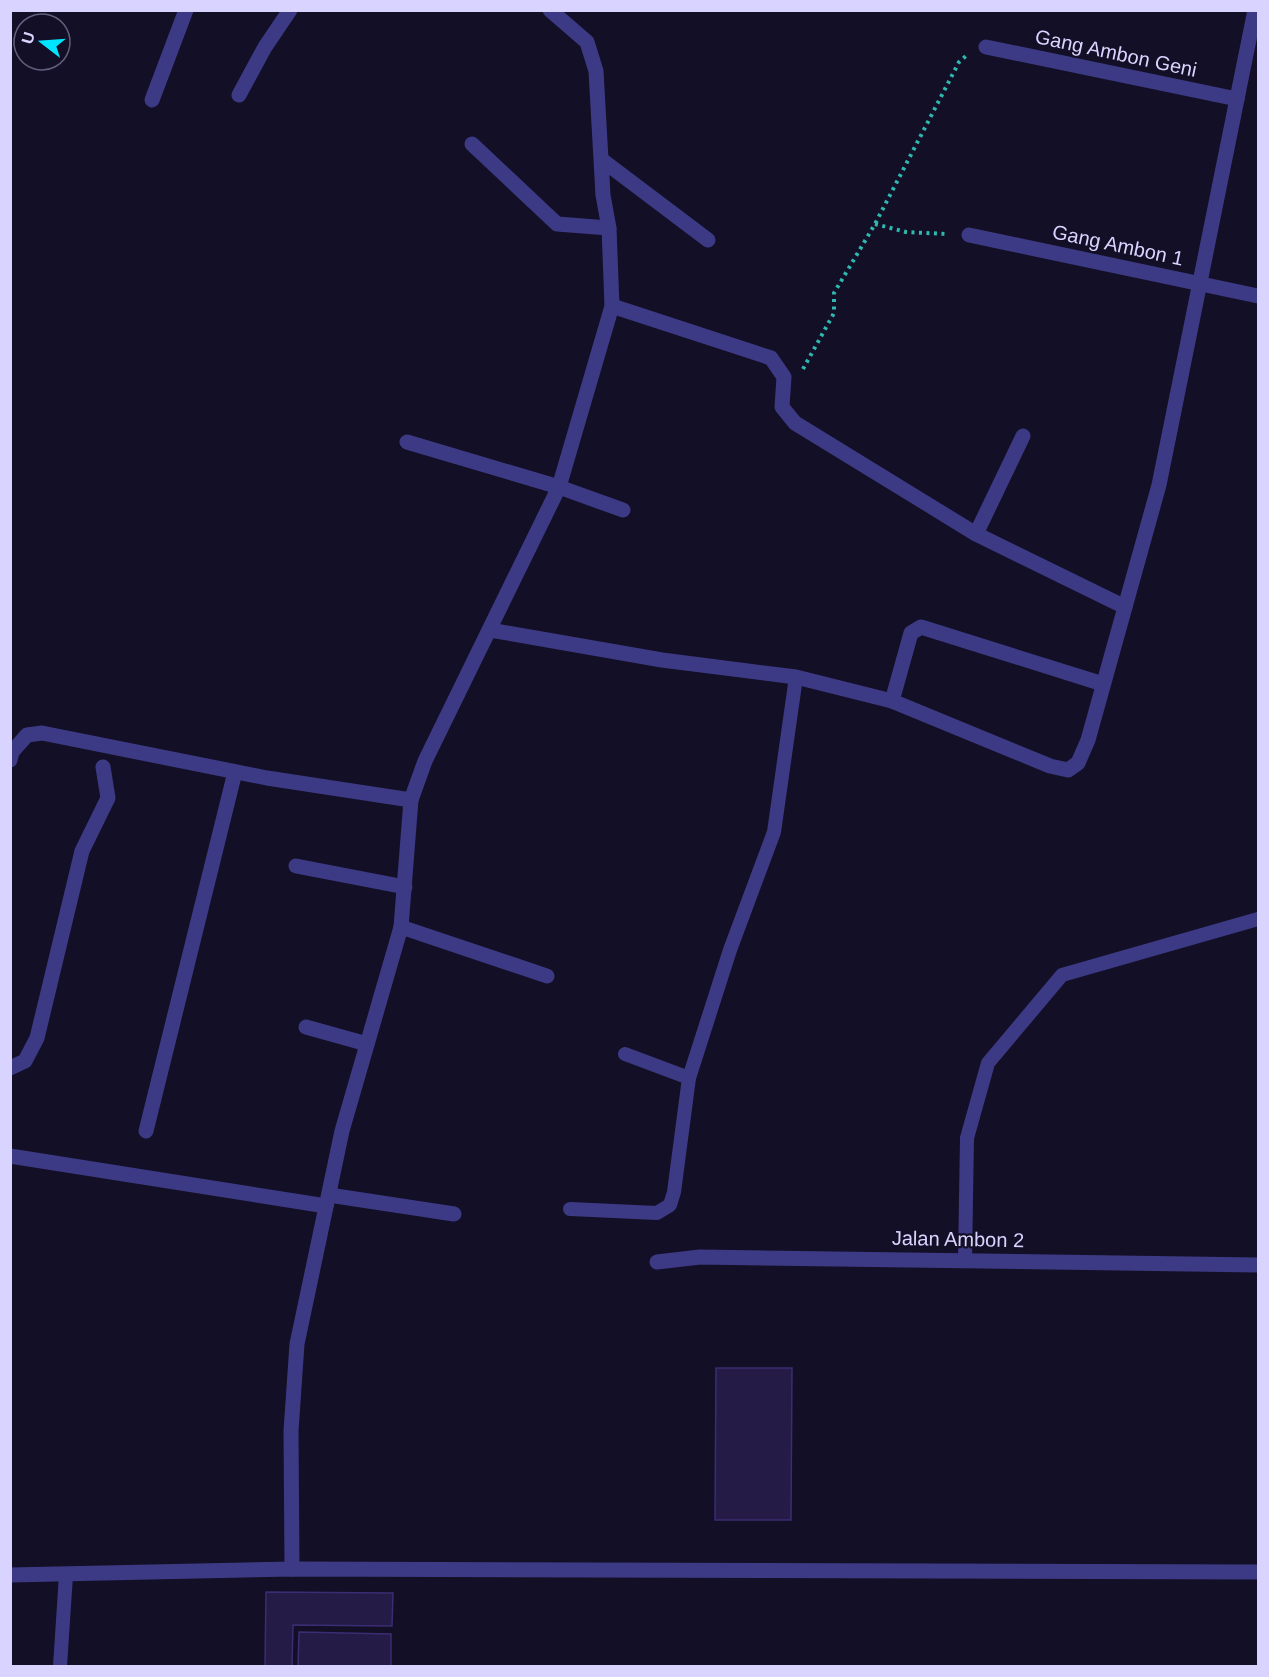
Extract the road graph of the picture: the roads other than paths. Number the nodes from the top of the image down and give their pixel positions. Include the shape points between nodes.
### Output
1 (186, 10) edge
2 (290, 10) edge
3 (550, 10) edge
4 (1255, 10) edge
5 (986, 47) road end
6 (239, 95) dead end
7 (1237, 99) junction
8 (152, 100) dead end
9 (472, 144) dead end
10 (602, 160) junction
11 (609, 228) junction
12 (969, 235) road end
13 (708, 240) dead end
14 (1200, 285) junction
15 (1258, 296) edge
16 (612, 306) junction
17 (1023, 436) dead end
18 (407, 442) dead end
19 (559, 487) junction
20 (623, 510) dead end
21 (976, 534) junction
22 (1125, 607) junction
23 (490, 630) junction
24 (796, 677) junction
25 (1104, 684) junction
26 (892, 701) junction
27 (10, 760) edge
28 (103, 767) dead end
29 (235, 772) junction
30 (411, 800) junction
31 (296, 866) dead end
32 (405, 887) junction
33 (1258, 919) edge
34 (401, 927) junction
35 (547, 976) dead end
36 (306, 1026) dead end
37 (366, 1044) junction
38 (625, 1054) dead end
39 (10, 1068) edge
40 (689, 1078) junction
41 (146, 1131) dead end
42 (10, 1156) edge
43 (327, 1201) junction
44 (570, 1209) dead end
45 (454, 1214) dead end
46 (966, 1260) junction
47 (657, 1262) dead end
48 (1258, 1265) edge
49 (292, 1569) junction
50 (1258, 1572) edge
51 (10, 1575) edge
52 (66, 1575) junction
53 (60, 1666) edge

1 - 8 street
2 - 6 street
3 - 10 street via 587,42 593,57
4 - 7 street
5 - 7 street, Gang Ambon Geni
7 - 14 street
9 - 11 street via 557,224
10 - 11 street
10 - 13 street
11 - 16 street
12 - 14 street, Gang Ambon 1
14 - 15 street, Gang Ambon 1
14 - 22 street via 1159,485
16 - 19 street
16 - 21 street via 771,358 784,377 782,407 795,423
17 - 21 street
18 - 19 street
19 - 20 street
19 - 23 street
21 - 22 street
22 - 25 street
23 - 24 street via 662,660
23 - 30 street via 425,761
24 - 26 street
24 - 40 lane via 774,832 730,950
25 - 26 street via 921,627 910,633
25 - 26 street via 1078,764 1068,770
27 - 29 street via 27,735 42,733
28 - 39 street via 108,798 82,851 37,1038 25,1061
29 - 30 street
29 - 41 street
30 - 32 street
31 - 32 street
32 - 34 street
33 - 46 lane via 1062,975 988,1064 966,1138
34 - 35 street
34 - 37 street
36 - 37 street
37 - 43 street
38 - 40 lane
40 - 44 lane via 670,1205 657,1213
42 - 43 street
43 - 45 street
43 - 49 street via 297,1344 291,1431
46 - 47 street, Jalan Ambon 2 via 700,1257
46 - 48 street, Jalan Ambon 2
49 - 50 street
49 - 52 street
51 - 52 street
52 - 53 lane

